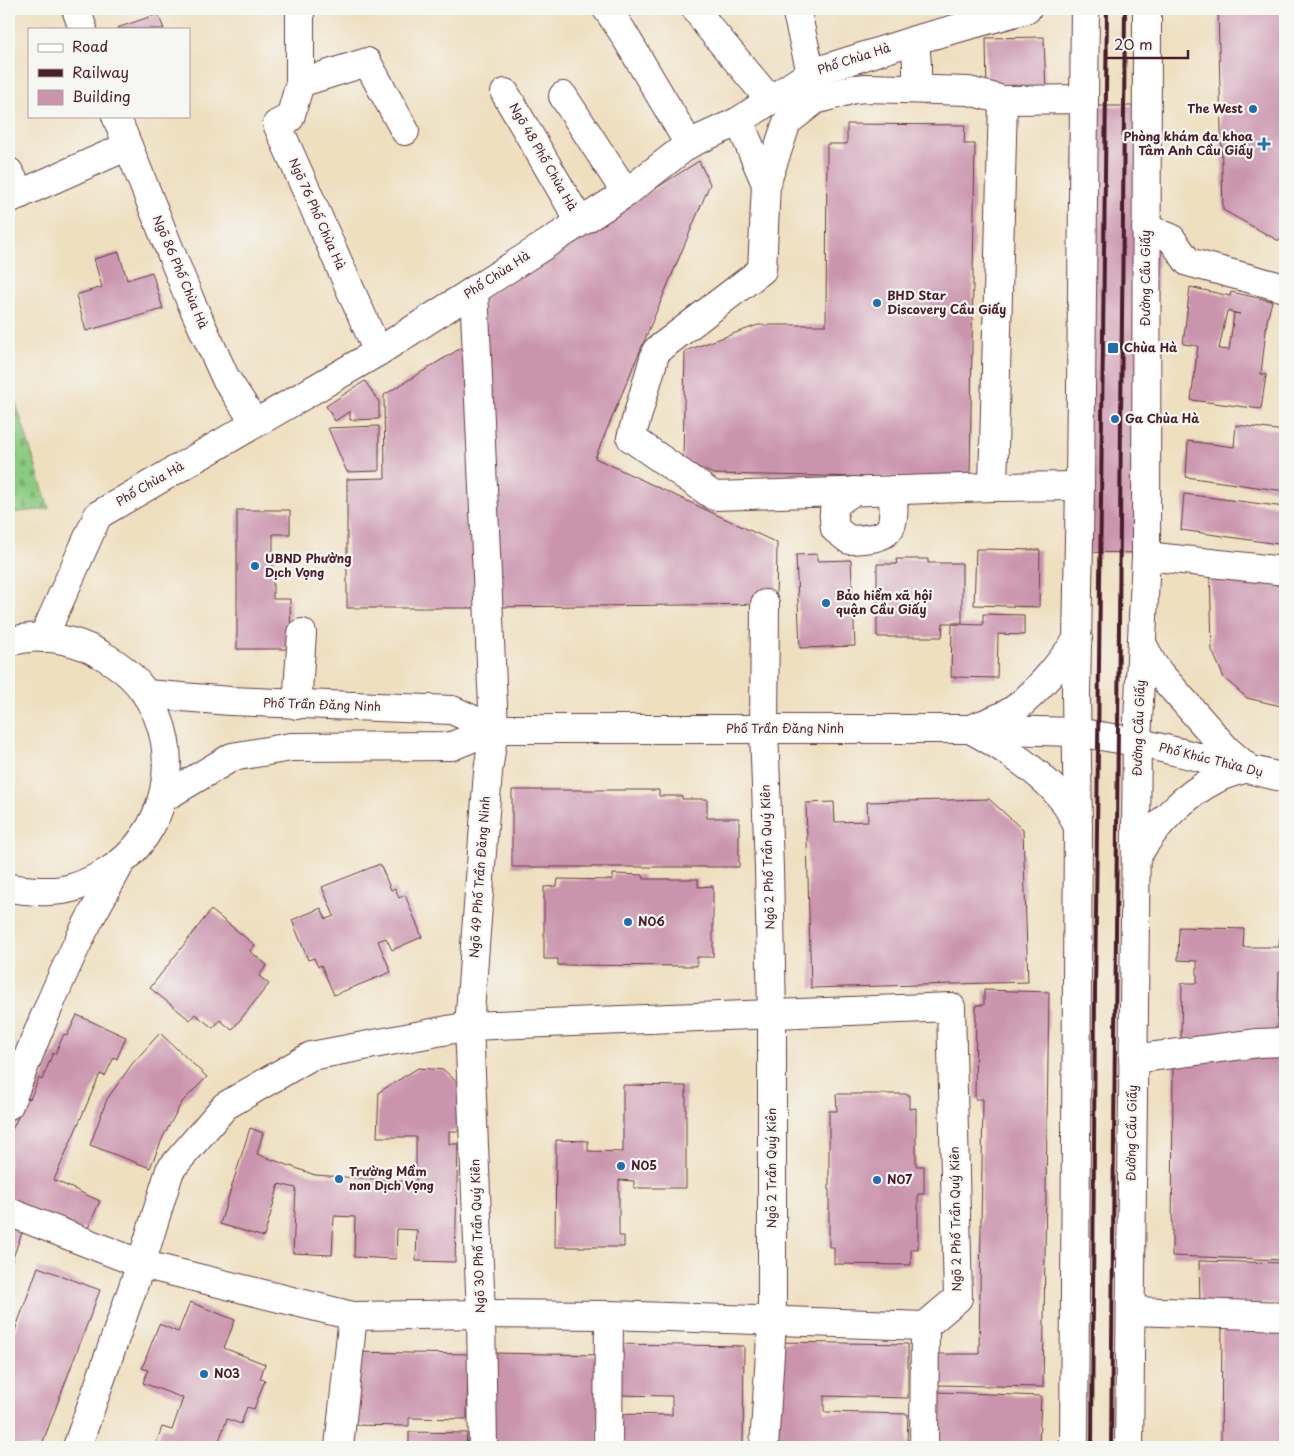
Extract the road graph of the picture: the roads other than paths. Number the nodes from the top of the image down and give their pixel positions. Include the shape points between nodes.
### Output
1 (76, 9) edge
2 (300, 9) edge
3 (607, 9) edge
4 (696, 9) edge
5 (796, 9) edge
6 (1027, 9) edge
7 (1085, 9) edge
8 (1146, 9) edge
9 (981, 15) edge
10 (83, 28) edge
11 (915, 40) junction
12 (811, 73) junction
13 (300, 82) junction
14 (917, 89) junction
15 (505, 93) dead end
16 (564, 96) dead end
17 (1084, 99) junction
18 (769, 100) junction
19 (1003, 100) junction
20 (117, 118) edge
21 (739, 121) junction
22 (405, 131) dead end
23 (689, 144) junction
24 (128, 146) junction
25 (766, 184) junction
26 (13, 188) edge
27 (626, 193) junction
28 (580, 222) junction
29 (1146, 228) junction
30 (1285, 288) edge
31 (474, 290) junction
32 (378, 352) junction
33 (255, 423) junction
34 (1080, 486) junction
35 (994, 487) junction
36 (893, 490) junction
37 (854, 491) junction
38 (1146, 556) junction
39 (1285, 570) edge
40 (765, 604) dead end
41 (9, 621) edge
42 (302, 633) dead end
43 (44, 638) junction
44 (1078, 639) junction
45 (9, 642) edge
46 (1142, 643) junction
47 (146, 694) junction
48 (296, 705) junction
49 (494, 729) junction
50 (970, 729) junction
51 (764, 730) junction
52 (1076, 732) junction
53 (1137, 742) junction
54 (1248, 768) junction
55 (1285, 778) edge
56 (163, 798) junction
57 (1078, 827) junction
58 (1137, 856) junction
59 (120, 864) junction
60 (9, 888) edge
61 (772, 1015) junction
62 (469, 1026) junction
63 (1285, 1042) edge
64 (1133, 1059) junction
65 (9, 1105) edge
66 (9, 1212) edge
67 (141, 1264) junction
68 (1130, 1311) junction
69 (481, 1314) junction
70 (353, 1316) junction
71 (609, 1316) junction
72 (1285, 1316) edge
73 (772, 1322) junction
74 (925, 1326) junction
75 (77, 1447) edge
76 (339, 1447) edge
77 (483, 1447) edge
78 (608, 1447) edge
79 (764, 1447) edge
80 (924, 1447) edge
81 (1074, 1447) edge
82 (1129, 1447) edge

1 - 10 street
2 - 13 street
3 - 23 street
4 - 18 street
5 - 12 street
6 - 9 street, Phố Chùa Hà
7 - 17 street
8 - 29 street, Đường Cầu Giấy
9 - 11 street, Phố Chùa Hà
11 - 12 street, Phố Chùa Hà
11 - 14 street
12 - 18 street, Phố Chùa Hà
13 - 22 street via 366,62
13 - 32 street, Ngõ 76 Phố Chùa Hà via 290,118 277,124
14 - 19 street via 969,92
14 - 25 street via 854,89 815,100 787,122
15 - 28 street, Ngõ 48 Phố Chùa Hà
16 - 27 street
17 - 19 street
17 - 34 street
18 - 21 street, Phố Chùa Hà
19 - 35 street
20 - 24 street, Ngõ 86 Phố Chùa Hà
21 - 23 street, Phố Chùa Hà
21 - 25 street
23 - 27 street, Phố Chùa Hà
24 - 26 street
24 - 33 street, Ngõ 86 Phố Chùa Hà via 217,360
25 - 37 street via 762,270 656,351 631,438 714,496
27 - 28 street, Phố Chùa Hà
28 - 31 street, Phố Chùa Hà
29 - 30 street via 1171,238 1188,262
29 - 38 street, Đường Cầu Giấy
31 - 32 street, Phố Chùa Hà
31 - 49 street, Ngõ 49 Phố Trần Đăng Ninh
32 - 33 street, Phố Chùa Hà
33 - 43 street, Phố Chùa Hà via 98,515
34 - 35 street
34 - 44 street
35 - 36 street
36 - 37 street
36 - 37 street via 894,510 890,529 872,539 849,540 835,529 833,511 838,500
38 - 39 street
38 - 46 street, Đường Cầu Giấy
40 - 51 street, Ngõ 2 Phố Trần Quý Kiên
41 - 43 street
42 - 48 street
43 - 45 street
43 - 47 street via 87,646 117,663
44 - 50 street via 1060,663 1015,709
44 - 52 street
46 - 53 street, Đường Cầu Giấy
46 - 54 street via 1160,674 1226,749
47 - 48 street, Phố Trần Đăng Ninh
47 - 56 street via 161,725 166,748
48 - 49 street, Phố Trần Đăng Ninh via 452,710
49 - 51 street, Phố Trần Đăng Ninh
49 - 56 street, Phố Trần Đăng Ninh via 452,746 291,747 232,758
49 - 62 street, Ngõ 49 Phố Trần Đăng Ninh
50 - 51 street, Phố Trần Đăng Ninh
50 - 52 street, Phố Trần Đăng Ninh
50 - 57 street via 1012,754 1047,783 1064,802
51 - 61 street, Ngõ 2 Phố Trần Quý Kiên
52 - 53 street, Phố Khúc Thừa Dụ
52 - 57 street
53 - 54 street, Phố Khúc Thừa Dụ
53 - 58 street, Đường Cầu Giấy
54 - 55 street, Phố Khúc Thừa Dụ
54 - 58 street via 1219,777 1186,798 1154,830
56 - 59 street via 156,819 141,843
57 - 81 street
58 - 64 street, Đường Cầu Giấy
59 - 60 street via 90,882 62,890 34,892
59 - 65 street via 73,952
61 - 62 street
61 - 73 street, Ngõ 2 Trần Quý Kiên
61 - 74 street, Ngõ 2 Phố Trần Quý Kiên via 951,1007 958,1298
62 - 67 street via 311,1056 225,1106 170,1170
62 - 69 street, Ngõ 30 Phố Trần Quý Kiên
63 - 64 street
64 - 68 street, Đường Cầu Giấy
66 - 67 street
67 - 70 street
67 - 75 street
68 - 72 street
68 - 82 street, Đường Cầu Giấy
69 - 70 street
69 - 71 street
69 - 77 street, Ngõ 30 Phố Trần Quý Kiên
70 - 76 street
71 - 73 street
71 - 78 street
73 - 74 street
73 - 79 street, Ngõ 2 Trần Quý Kiên
74 - 80 street

